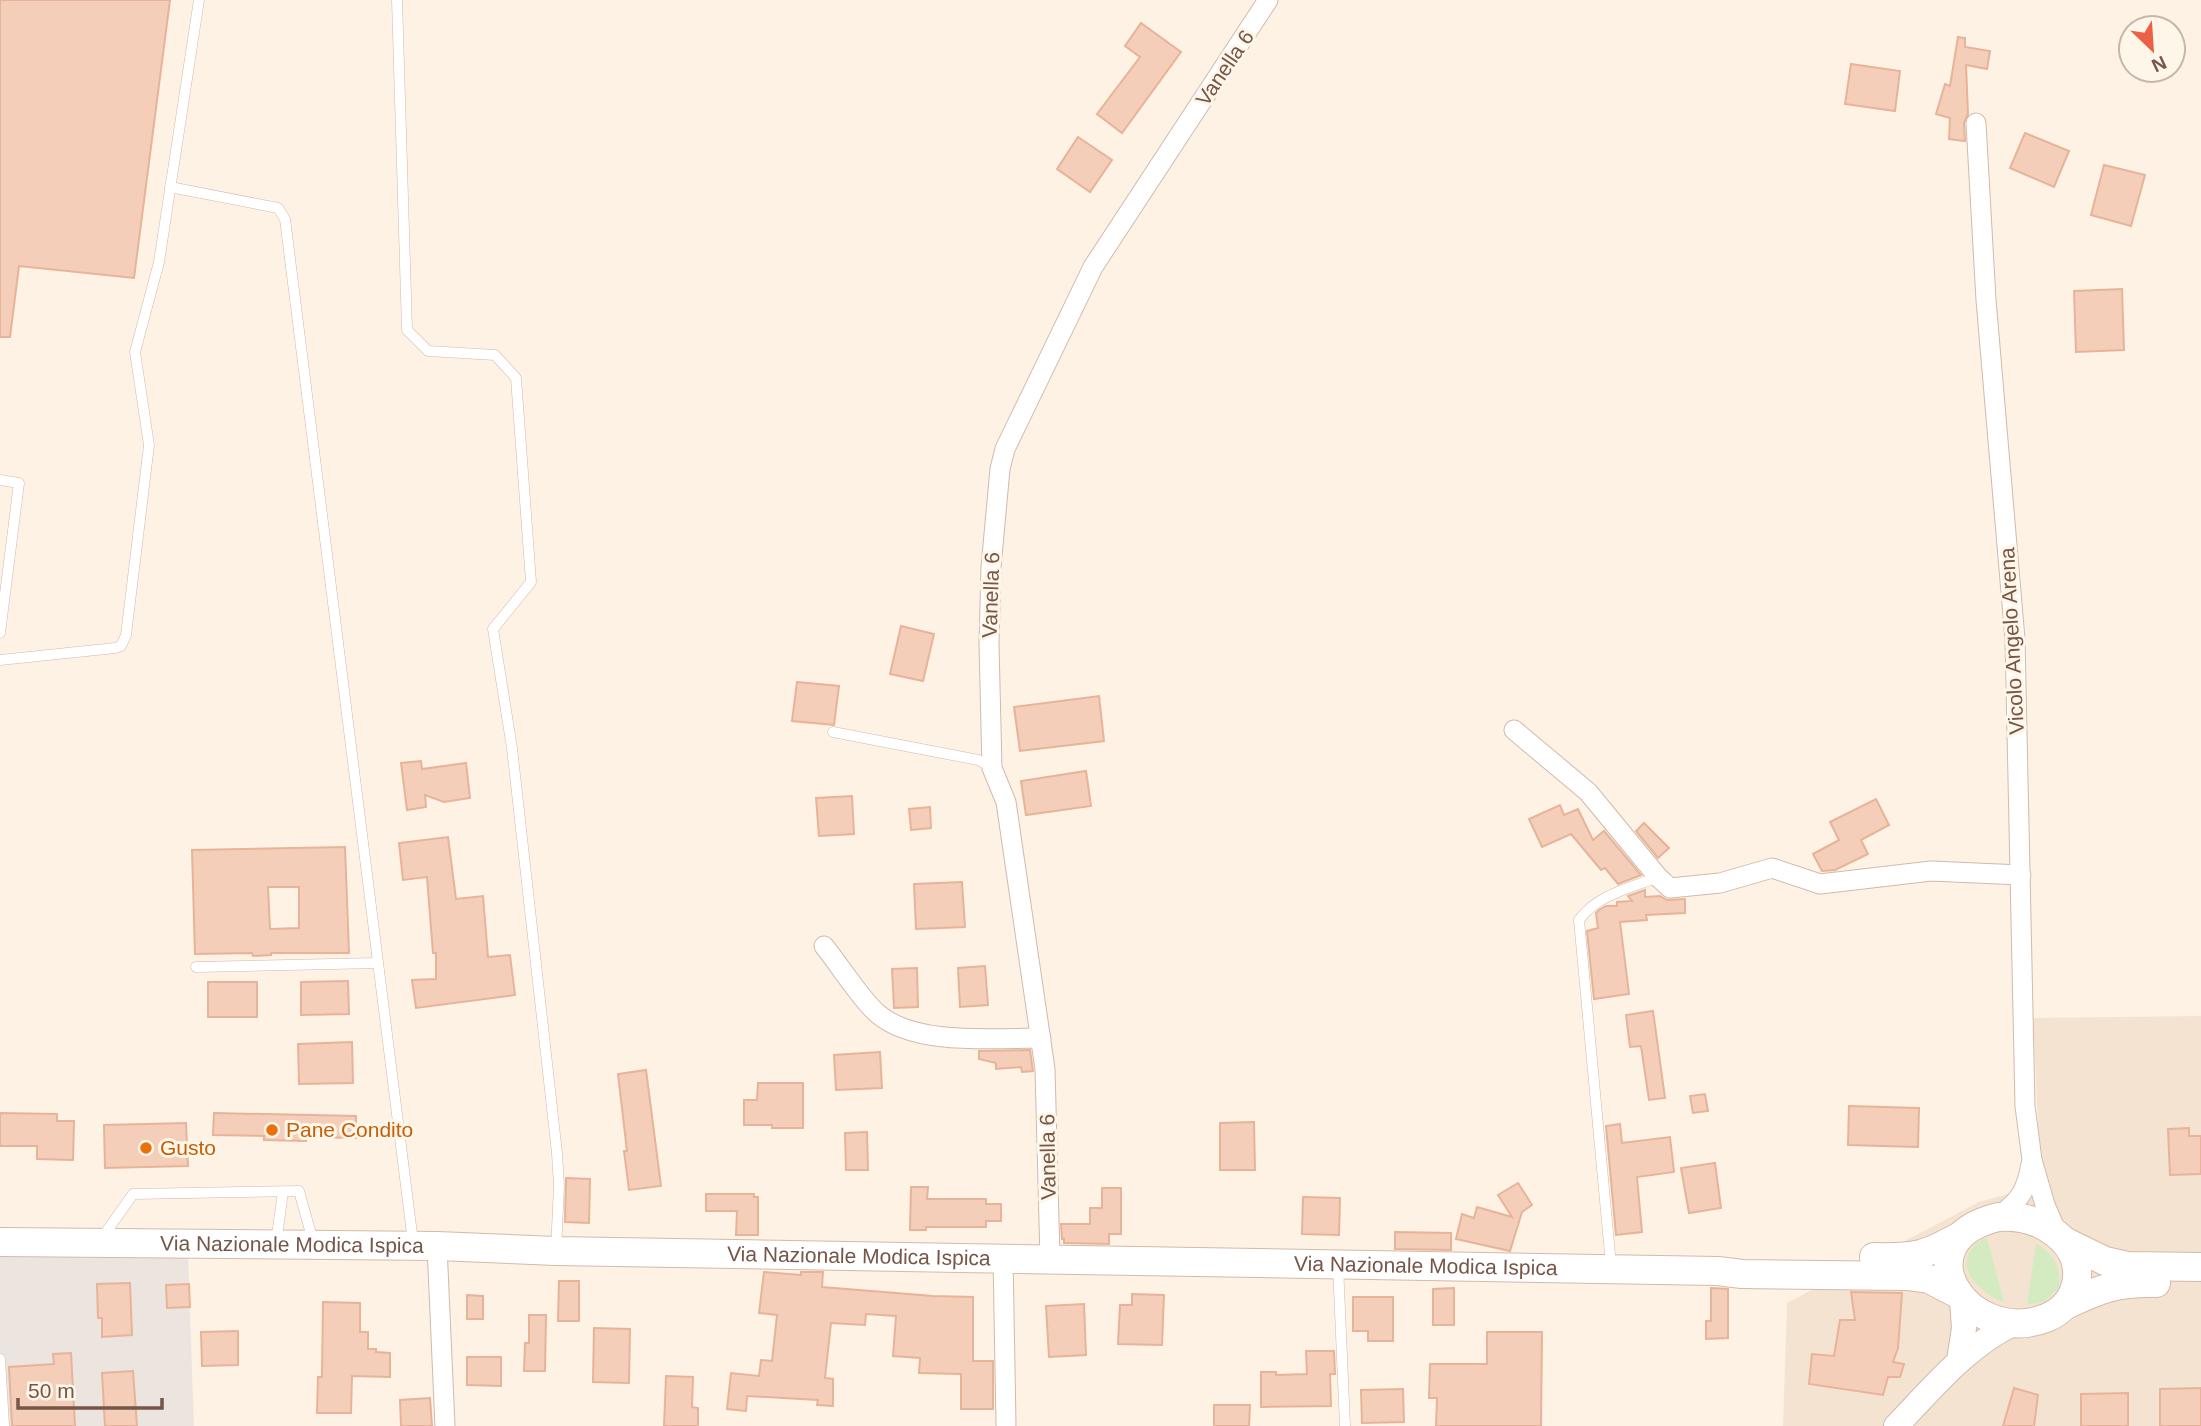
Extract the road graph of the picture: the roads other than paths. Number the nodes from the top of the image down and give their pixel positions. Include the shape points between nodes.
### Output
1 (199, 0) edge
2 (397, 0) edge
3 (1268, 0) edge
4 (1976, 122) dead end
5 (170, 187) junction
6 (0, 480) edge
7 (0, 633) edge
8 (0, 660) edge
9 (1514, 730) dead end
10 (833, 732) dead end
11 (992, 768) junction
12 (2021, 876) junction
13 (1658, 877) junction
14 (824, 946) dead end
15 (377, 962) junction
16 (196, 967) dead end
17 (1041, 1038) junction
18 (2032, 1160) junction
19 (283, 1192) junction
20 (1998, 1217) junction
21 (1960, 1236) junction
22 (2062, 1239) junction
23 (0, 1242) edge
24 (98, 1243) junction
25 (276, 1245) junction
26 (314, 1245) junction
27 (425, 1246) junction
28 (556, 1251) junction
29 (1003, 1257) junction
30 (1050, 1259) junction
31 (1338, 1265) junction
32 (2201, 1267) edge
33 (1612, 1269) junction
34 (1718, 1271) junction
35 (2201, 1284) edge
36 (1960, 1297) junction
37 (2068, 1304) junction
38 (2015, 1324) junction
39 (0, 1359) edge
40 (1959, 1361) junction
41 (1006, 1424) dead end
42 (4, 1426) edge
43 (445, 1426) edge
44 (1345, 1426) edge
45 (1896, 1426) edge

1 - 5 lane
2 - 28 lane via 407,330 428,351 495,355 516,378 531,582 493,629 512,748 558,1153
3 - 11 street, Vanella 6 via 1093,267 1006,449 991,567
4 - 12 street, Vicolo Angelo Arena via 2015,639
5 - 8 lane via 159,262 135,352 149,444 126,635 115,648
5 - 15 lane via 278,208 285,219
6 - 7 lane via 19,482
9 - 13 street via 1588,792
10 - 11 lane via 978,760
11 - 17 street, Vanella 6 via 1006,802
12 - 13 street via 1931,871 1820,884 1772,868 1720,883 1670,888
12 - 18 street, Vicolo Angelo Arena via 2025,1106
13 - 33 lane via 1606,897 1588,907 1579,920
14 - 17 street via 876,1013 891,1024 950,1037
15 - 16 lane
15 - 27 lane
17 - 30 street, Vanella 6
18 - 20 street via 2028,1186
18 - 22 street via 2045,1205
19 - 24 lane via 134,1194
19 - 25 lane
19 - 26 lane via 299,1191
20 - 21 main road
20 - 22 main road via 2035,1221
21 - 34 main road via 1909,1258 1834,1257
21 - 36 main road via 1948,1258
22 - 32 main road via 2105,1261 2127,1266
22 - 37 main road via 2077,1269 2077,1286
23 - 24 main road, Via Nazionale Modica Ispica
24 - 25 main road, Via Nazionale Modica Ispica
25 - 26 main road, Via Nazionale Modica Ispica
26 - 27 main road, Via Nazionale Modica Ispica
27 - 28 main road, Via Nazionale Modica Ispica
27 - 43 street
28 - 29 main road, Via Nazionale Modica Ispica
29 - 30 main road, Via Nazionale Modica Ispica
29 - 41 street
30 - 31 main road, Via Nazionale Modica Ispica
31 - 33 main road, Via Nazionale Modica Ispica
31 - 44 lane
33 - 34 main road, Via Nazionale Modica Ispica
34 - 36 main road via 1908,1276 1929,1279
35 - 37 main road via 2128,1282 2104,1287
36 - 38 main road via 1986,1316
36 - 40 street via 1964,1328
37 - 38 main road via 2045,1319
38 - 40 street via 1995,1332
39 - 42 lane
40 - 45 street

